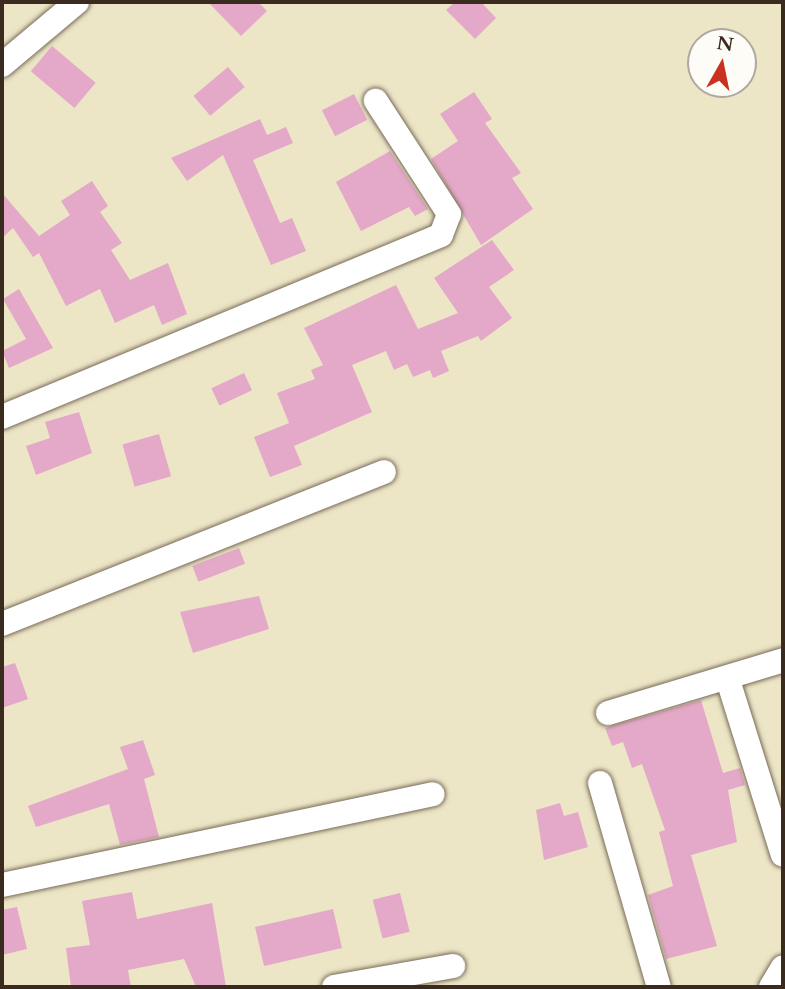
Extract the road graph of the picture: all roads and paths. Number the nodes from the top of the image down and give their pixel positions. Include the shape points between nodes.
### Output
1 (77, 2) edge
2 (2, 65) edge
3 (376, 101) dead end
4 (2, 417) edge
5 (384, 472) dead end
6 (2, 624) edge
7 (783, 660) edge
8 (728, 680) junction
9 (608, 713) dead end
10 (600, 783) dead end
11 (432, 794) dead end
12 (783, 855) edge
13 (2, 885) edge
14 (453, 966) dead end
15 (783, 967) edge
16 (334, 987) edge
17 (659, 987) edge
18 (771, 987) edge

1 - 2 street
3 - 4 street via 449,214 441,235
5 - 6 street
7 - 8 street
8 - 9 street
8 - 12 street
10 - 17 street
11 - 13 street
14 - 16 street
15 - 18 street

